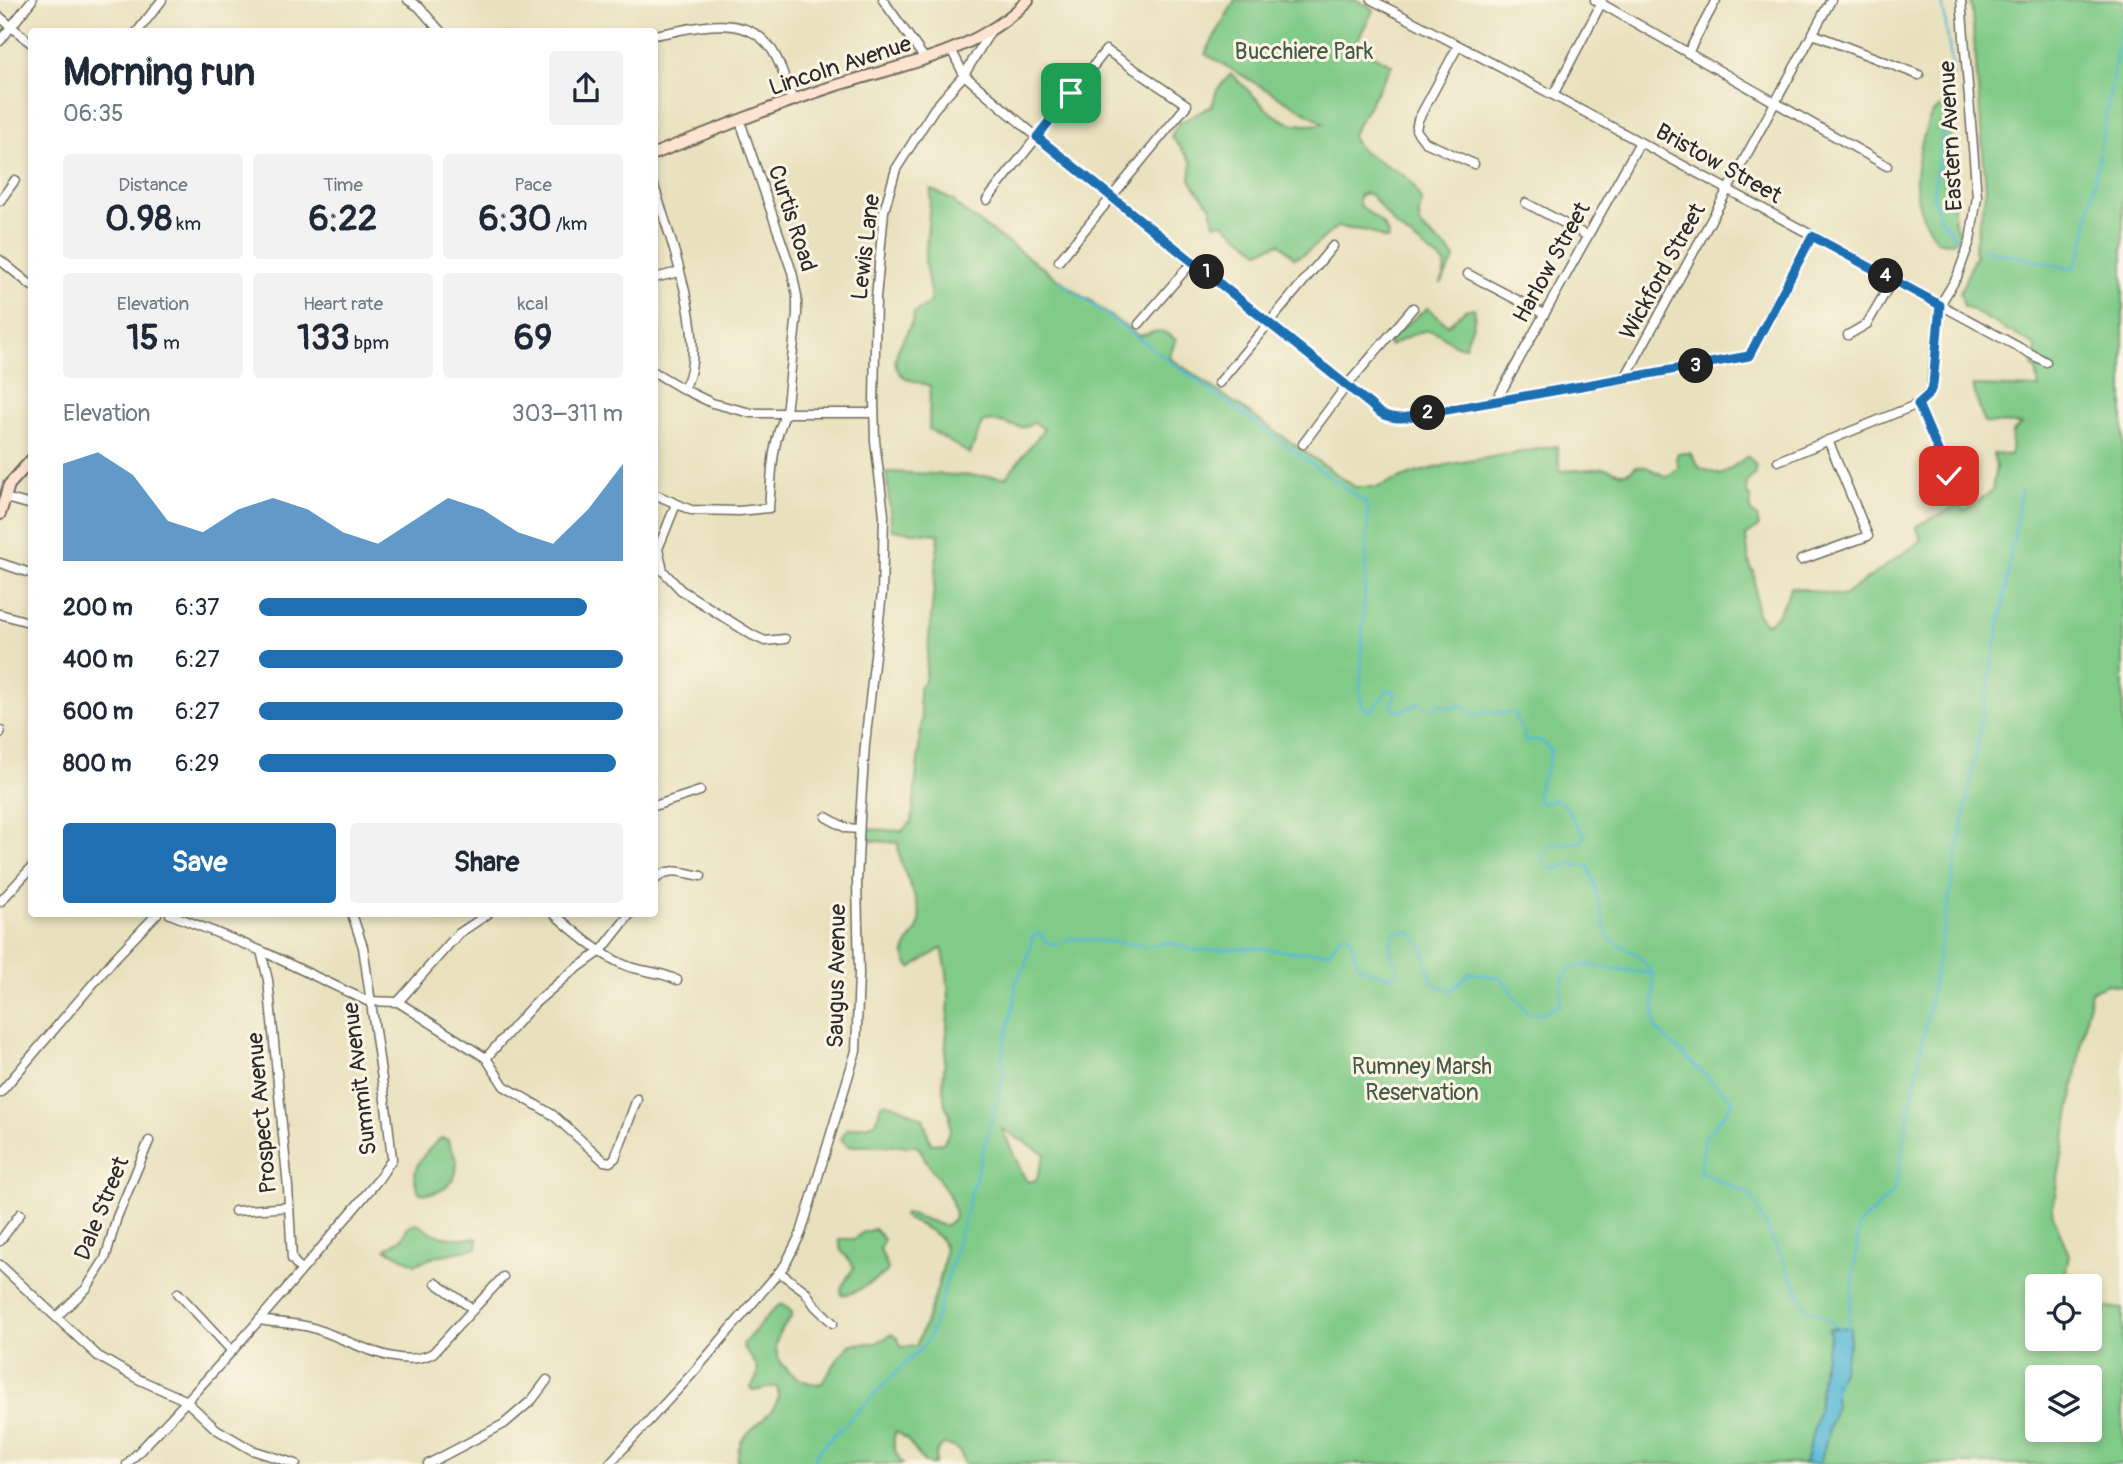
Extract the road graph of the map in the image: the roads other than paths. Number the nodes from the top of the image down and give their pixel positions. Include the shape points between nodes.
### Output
1 (32, 0) edge
2 (162, 0) edge
3 (408, 0) edge
4 (883, 0) edge
5 (1028, 0) edge
6 (1372, 0) edge
7 (1716, 0) edge
8 (1831, 0) edge
9 (1961, 0) edge
10 (1600, 1) edge
11 (0, 17) edge
12 (11, 27) junction
13 (140, 28) edge
14 (437, 28) edge
15 (990, 31) junction
16 (658, 34) edge
17 (1812, 34) junction
18 (0, 41) edge
19 (28, 41) edge
20 (1458, 46) junction
21 (952, 51) junction
22 (1688, 53) junction
23 (925, 59) junction
24 (964, 75) junction
25 (1919, 75) dead end
26 (1553, 95) junction
27 (793, 101) junction
28 (1775, 103) junction
29 (740, 121) junction
30 (1037, 137) junction
31 (1640, 142) junction
32 (658, 152) edge
33 (1474, 164) dead end
34 (1887, 166) dead end
35 (15, 180) dead end
36 (1728, 189) junction
37 (1112, 197) junction
38 (658, 200) edge
39 (987, 200) dead end
40 (0, 201) edge
41 (1527, 203) dead end
42 (1587, 236) junction
43 (1812, 236) junction
44 (1334, 246) dead end
45 (0, 260) edge
46 (1059, 261) dead end
47 (1193, 261) junction
48 (679, 272) junction
49 (1468, 274) dead end
50 (658, 277) edge
51 (1893, 279) junction
52 (28, 283) edge
53 (1940, 305) junction
54 (1413, 308) dead end
55 (1544, 314) junction
56 (1269, 322) junction
57 (1139, 324) dead end
58 (1848, 335) dead end
59 (2046, 362) dead end
60 (658, 374) edge
61 (1625, 378) junction
62 (1219, 383) dead end
63 (1347, 385) junction
64 (683, 390) junction
65 (1496, 401) junction
66 (1918, 404) junction
67 (786, 413) junction
68 (874, 413) junction
69 (1828, 440) junction
70 (1303, 444) dead end
71 (1778, 461) dead end
72 (28, 462) edge
73 (1949, 476) dead end
74 (5, 482) edge
75 (658, 496) edge
76 (5, 498) junction
77 (28, 504) edge
78 (676, 504) junction
79 (0, 514) edge
80 (658, 547) edge
81 (658, 554) edge
82 (1801, 560) dead end
83 (0, 563) edge
84 (28, 572) edge
85 (0, 614) edge
86 (28, 623) edge
87 (785, 639) dead end
88 (700, 791) dead end
89 (658, 805) edge
90 (826, 817) dead end
91 (859, 829) junction
92 (28, 871) edge
93 (701, 876) dead end
94 (658, 877) edge
95 (0, 902) edge
96 (154, 917) edge
97 (177, 917) edge
98 (353, 917) edge
99 (484, 917) edge
100 (558, 917) edge
101 (628, 917) edge
102 (261, 951) junction
103 (601, 951) junction
104 (677, 980) dead end
105 (370, 1001) junction
106 (398, 1002) junction
107 (486, 1058) junction
108 (0, 1093) edge
109 (637, 1099) dead end
110 (149, 1141) dead end
111 (289, 1207) junction
112 (235, 1211) dead end
113 (20, 1214) dead end
114 (0, 1241) edge
115 (0, 1265) edge
116 (301, 1270) junction
117 (779, 1272) junction
118 (503, 1277) dead end
119 (436, 1283) dead end
120 (178, 1293) dead end
121 (473, 1309) junction
122 (56, 1317) junction
123 (259, 1320) junction
124 (833, 1324) dead end
125 (231, 1350) junction
126 (547, 1380) dead end
127 (187, 1402) junction
128 (127, 1464) edge
129 (296, 1464) edge
130 (428, 1464) edge
131 (609, 1464) edge

1 - 12 street
2 - 13 street
3 - 14 street
4 - 23 street
5 - 15 main road, Lincoln Avenue
6 - 20 street, Bristow Street
7 - 22 street
8 - 17 street, Wickford Street
9 - 53 street, Eastern Avenue via 1977,197 1970,241 1957,277
10 - 22 street
10 - 26 street
11 - 12 street
12 - 18 street
12 - 19 street
15 - 21 main road, Lincoln Avenue
15 - 24 street, Lewis Lane
16 - 27 street via 718,24 741,27 774,52
17 - 25 street
17 - 28 street, Wickford Street
20 - 26 street, Bristow Street
20 - 33 street via 1416,130 1425,142
21 - 23 main road, Lincoln Avenue
21 - 24 street
22 - 28 street
23 - 27 main road, Lincoln Avenue
24 - 30 street
24 - 68 street, Lewis Lane via 934,109 896,169 884,211 876,298
26 - 31 street, Bristow Street
27 - 29 main road, Lincoln Avenue
28 - 34 street
28 - 36 street, Wickford Street
29 - 32 main road, Lincoln Avenue
29 - 67 street, Curtis Road via 797,296
30 - 37 street
30 - 37 street via 1106,51 1187,105
30 - 39 street
31 - 36 street, Bristow Street
31 - 42 street, Harlow Street
35 - 40 street
36 - 43 street, Bristow Street
36 - 61 street, Wickford Street
37 - 46 street
37 - 47 street
38 - 48 street
41 - 42 street
42 - 55 street, Harlow Street
43 - 51 street, Bristow Street
43 - 61 street via 1749,356
44 - 56 street
45 - 52 street
47 - 56 street
47 - 57 street
48 - 50 street
48 - 64 street via 691,322 693,362
49 - 55 street
51 - 53 street, Bristow Street
51 - 58 street via 1867,324
53 - 59 street, Bristow Street
53 - 66 street via 1933,385
54 - 63 street
55 - 65 street, Harlow Street
56 - 62 street
56 - 63 street
60 - 64 street
61 - 65 street
63 - 65 street via 1379,413 1396,418
63 - 70 street
64 - 67 street via 722,407
66 - 69 street
66 - 73 street
67 - 68 street
67 - 78 street, Curtis Road via 772,452 769,508 691,510
68 - 91 street, Saugus Avenue via 884,515 883,581
69 - 71 street
69 - 82 street via 1868,536
72 - 74 main road
74 - 76 main road
75 - 78 street
76 - 77 street
76 - 79 main road
78 - 80 street
81 - 87 street via 668,578 681,590 752,635
83 - 84 street
85 - 86 street
88 - 89 street
90 - 91 street via 846,828
91 - 117 street, Saugus Avenue via 856,1051 801,1233
92 - 95 street
93 - 94 street via 672,870
96 - 108 street
97 - 102 street
98 - 105 street, Summit Avenue via 363,947
99 - 106 street via 458,934
100 - 103 street
101 - 103 street
102 - 105 street
102 - 111 street, Prospect Avenue via 268,980
103 - 104 street via 628,966
103 - 107 street via 534,1004
105 - 106 street
105 - 116 street, Summit Avenue via 392,1159
106 - 107 street
107 - 109 street via 504,1086 553,1115 604,1161 615,1158
110 - 122 street, Dale Street via 105,1259 86,1289
111 - 112 street
111 - 116 street, Prospect Avenue via 292,1259
113 - 114 street
115 - 122 street
116 - 123 street, Summit Avenue
117 - 124 street via 805,1291
117 - 131 street, Saugus Avenue
118 - 121 street
119 - 121 street
120 - 125 street
121 - 123 street via 433,1353 418,1359 386,1355 312,1327
122 - 127 street via 98,1356
123 - 125 street, Summit Avenue
125 - 127 street, Summit Avenue
126 - 130 street via 504,1424
127 - 128 street, Summit Avenue
127 - 129 street via 216,1429 251,1450

